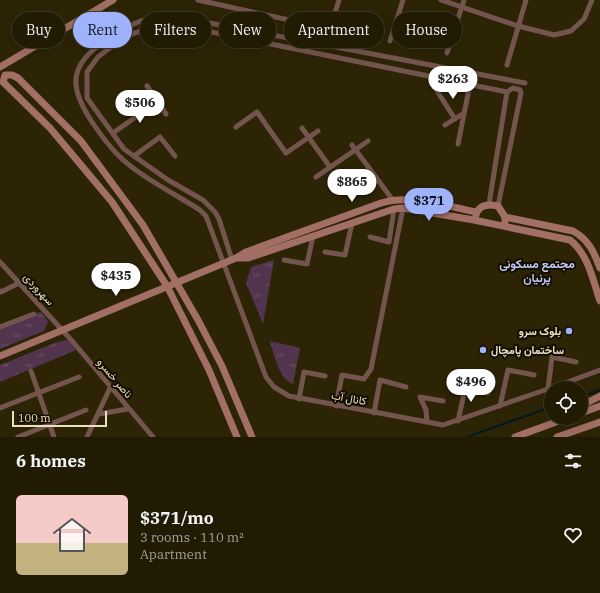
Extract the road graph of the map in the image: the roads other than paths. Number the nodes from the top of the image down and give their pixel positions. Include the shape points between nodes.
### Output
1 (113, 0) edge
2 (198, 0) edge
3 (339, 0) edge
4 (403, 0) edge
5 (441, 0) edge
6 (464, 0) edge
7 (526, 0) edge
8 (592, 0) edge
9 (462, 7) junction
10 (518, 26) junction
11 (390, 41) dead end
12 (447, 54) dead end
13 (506, 66) dead end
14 (0, 67) edge
15 (511, 81) junction
16 (525, 83) dead end
17 (470, 84) junction
18 (147, 86) dead end
19 (437, 90) dead end
20 (508, 90) junction
21 (157, 102) junction
22 (464, 113) junction
23 (166, 114) dead end
24 (455, 119) junction
25 (445, 125) dead end
26 (236, 127) dead end
27 (302, 128) dead end
28 (318, 131) dead end
29 (113, 133) junction
30 (309, 137) junction
31 (368, 141) dead end
32 (458, 144) dead end
33 (354, 148) junction
34 (134, 156) junction
35 (175, 156) dead end
36 (330, 167) junction
37 (316, 177) dead end
38 (392, 199) junction
39 (488, 204) junction
40 (498, 206) junction
41 (403, 208) junction
42 (394, 209) junction
43 (476, 212) junction
44 (505, 217) junction
45 (474, 220) junction
46 (352, 223) junction
47 (504, 226) junction
48 (313, 236) junction
49 (370, 237) dead end
50 (325, 252) dead end
51 (234, 259) junction
52 (284, 260) dead end
53 (0, 262) edge
54 (224, 263) junction
55 (600, 268) edge
56 (178, 282) junction
57 (19, 283) junction
58 (167, 286) junction
59 (0, 291) edge
60 (600, 301) edge
61 (34, 314) dead end
62 (0, 327) edge
63 (62, 330) junction
64 (0, 356) edge
65 (576, 362) dead end
66 (600, 370) edge
67 (31, 371) dead end
68 (534, 375) dead end
69 (325, 376) dead end
70 (79, 377) dead end
71 (550, 381) edge
72 (569, 381) edge
73 (406, 387) dead end
74 (110, 388) junction
75 (544, 390) edge
76 (39, 393) junction
77 (488, 393) dead end
78 (600, 396) edge
79 (299, 399) junction
80 (443, 401) dead end
81 (588, 402) edge
82 (336, 406) junction
83 (500, 406) junction
84 (600, 406) edge
85 (0, 408) edge
86 (128, 409) junction
87 (86, 410) dead end
88 (588, 410) edge
89 (374, 413) junction
90 (99, 414) junction
91 (458, 420) junction
92 (427, 422) junction
93 (600, 422) edge
94 (50, 424) junction
95 (545, 425) edge
96 (547, 425) edge
97 (539, 428) junction
98 (18, 437) edge
99 (54, 437) edge
100 (87, 437) edge
101 (153, 437) edge
102 (238, 437) edge
103 (252, 437) edge
104 (515, 437) edge
105 (556, 437) edge

1 - 14 main road
2 - 3 street via 330,29
4 - 11 street
5 - 9 street
6 - 9 street
7 - 10 street
8 - 10 street via 584,19 571,31 554,35
9 - 10 street
9 - 12 street
10 - 13 street
15 - 16 street, کانال آب
15 - 20 street
15 - 54 street, کانال آب via 166,15 138,21 109,37 84,61 77,76 76,92 83,108 98,132 118,156 203,213 209,222
17 - 20 street
17 - 22 street
17 - 29 street via 167,23 125,36 98,57 87,72 87,98
18 - 21 street
19 - 24 street
20 - 39 street
20 - 40 street via 516,88 521,93
21 - 23 street
21 - 29 street
22 - 24 street
22 - 32 street
24 - 25 street
26 - 30 street via 257,112 286,153
27 - 30 street
28 - 30 street
29 - 34 street
30 - 36 street
31 - 33 street
33 - 36 street
33 - 38 street
34 - 35 street via 160,137
34 - 51 street via 209,206 218,219
36 - 37 street
38 - 43 main road
38 - 51 main road via 273,241
39 - 40 main road
39 - 43 main road
40 - 44 main road
41 - 42 main road
41 - 45 main road
41 - 82 street via 371,369 364,379 342,375
42 - 46 main road
42 - 49 street via 389,242
43 - 45 main road
44 - 47 main road
44 - 55 main road via 573,231 591,246
45 - 47 main road
46 - 48 main road
46 - 50 street via 345,255
47 - 60 main road via 570,240 578,246 585,257
48 - 51 main road via 248,258
48 - 52 street via 307,264
51 - 54 main road
53 - 57 street, سهروردی
54 - 56 main road
54 - 79 street, کانال آب via 266,377 274,387
56 - 58 main road
56 - 58 main road via 144,225 81,141 18,78 5,75 3,82 50,128 112,202
56 - 103 main road via 222,366
57 - 59 street
57 - 63 street, سهروردی
58 - 63 main road
58 - 102 main road via 209,370
61 - 62 street
63 - 64 main road
63 - 74 street, ناصر خسرو
65 - 71 street via 552,357
66 - 72 street, کانال آب
67 - 76 street
68 - 83 street via 508,370
69 - 79 street via 304,372
70 - 76 street
73 - 89 street via 380,380
74 - 86 street, ناصر خسرو
74 - 90 street
75 - 83 street, کانال آب
76 - 85 street
76 - 94 street
77 - 91 street via 465,389
78 - 81 main road
79 - 82 street, کانال آب
80 - 92 street via 420,397 426,410
82 - 89 street, کانال آب
83 - 91 street, کانال آب
84 - 88 main road
86 - 90 street
86 - 101 street, ناصر خسرو
87 - 94 street
89 - 92 street, کانال آب
90 - 100 street
91 - 92 street, کانال آب via 443,425
93 - 105 main road
94 - 98 street
94 - 99 street
95 - 97 main road
96 - 97 main road
97 - 104 main road

